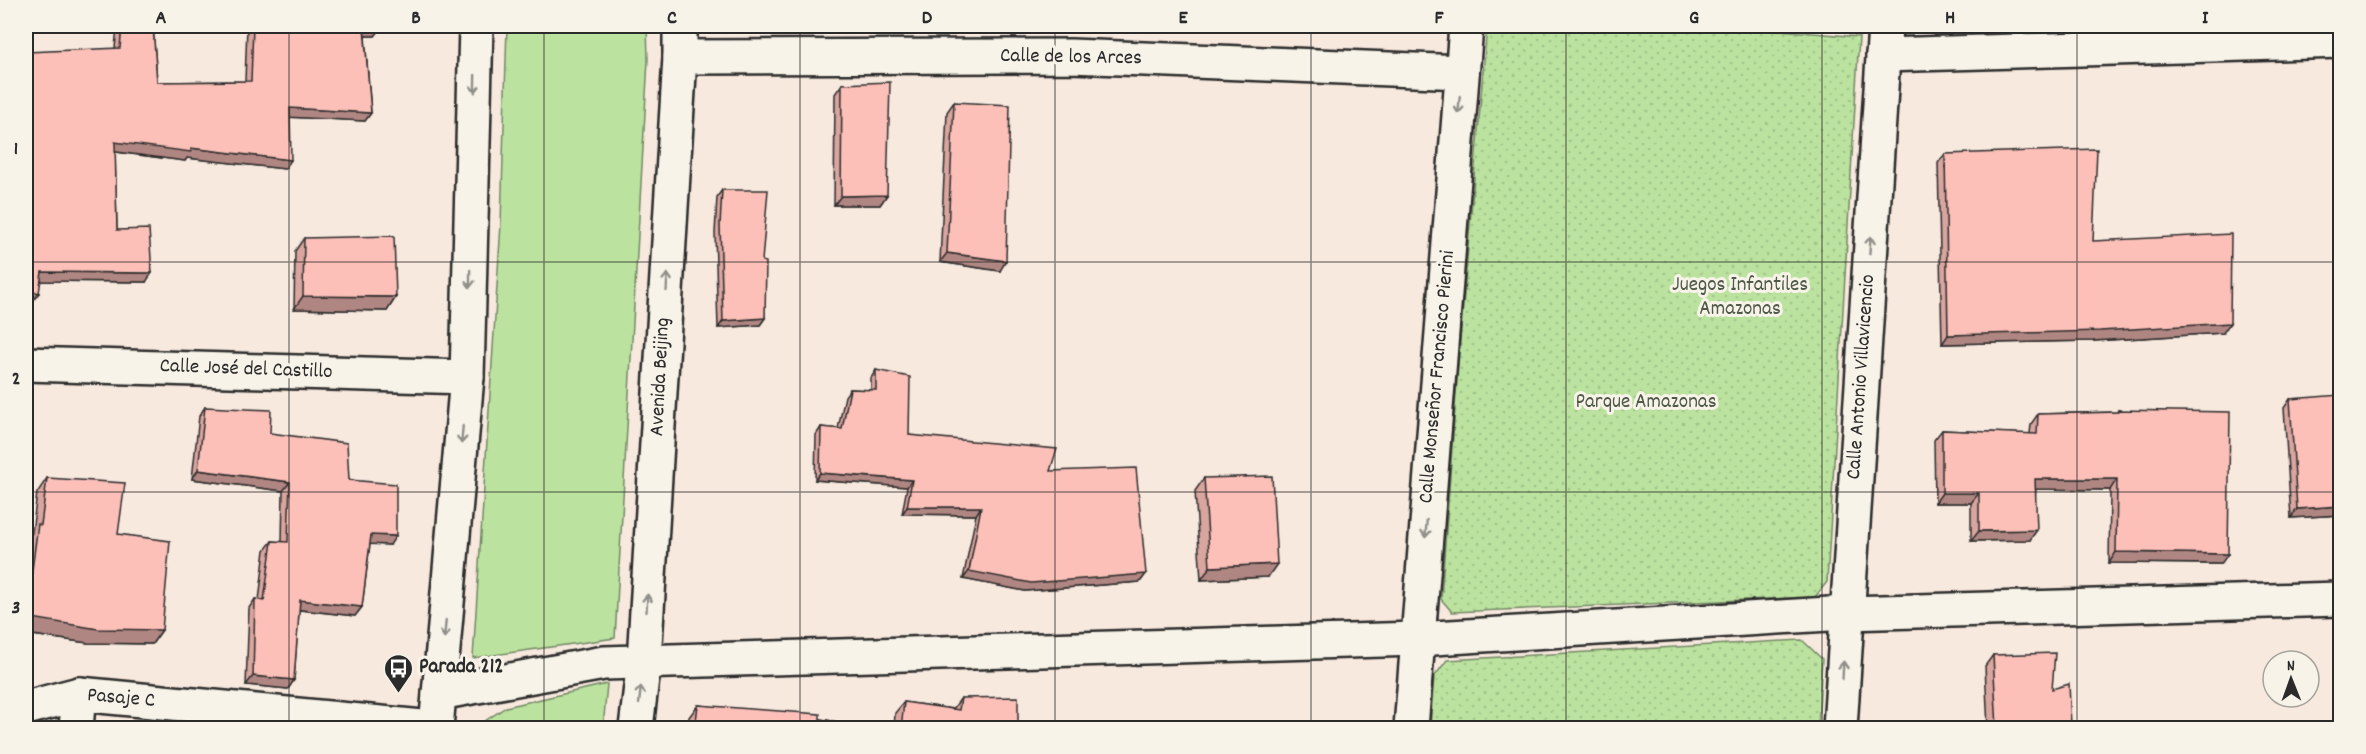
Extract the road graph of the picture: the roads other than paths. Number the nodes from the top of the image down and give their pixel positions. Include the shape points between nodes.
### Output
1 (476, 26) edge
2 (1466, 26) edge
3 (1884, 40) edge
4 (680, 41) edge
5 (2340, 41) edge
6 (1462, 72) junction
7 (26, 364) edge
8 (467, 377) junction
9 (2340, 599) edge
10 (1846, 613) junction
11 (1417, 639) junction
12 (644, 661) junction
13 (440, 693) junction
14 (80, 694) junction
15 (26, 708) edge
16 (76, 729) edge
17 (435, 729) edge
18 (636, 729) edge
19 (1411, 729) edge
20 (1840, 729) edge

1 -> 8 street
2 - 6 street, Calle Monseñor Francisco Pierini
3 - 5 street
10 -> 3 street, Calle Antonio Villavicencio
4 - 6 street, Calle de los Arces
12 -> 4 street, Avenida Beijing
6 -> 11 street, Calle Monseñor Francisco Pierini
7 - 8 street, Calle José del Castillo
8 -> 13 street
9 - 10 street
10 - 11 street
20 -> 10 street, Calle Antonio Villavicencio
11 - 12 street
11 - 19 street, Calle Monseñor Francisco Pierini
12 - 13 street via 604,663
18 -> 12 street, Avenida Beijing
13 - 17 street
14 - 15 street, Pasaje C
14 - 16 street
14 - 17 street, Pasaje C

